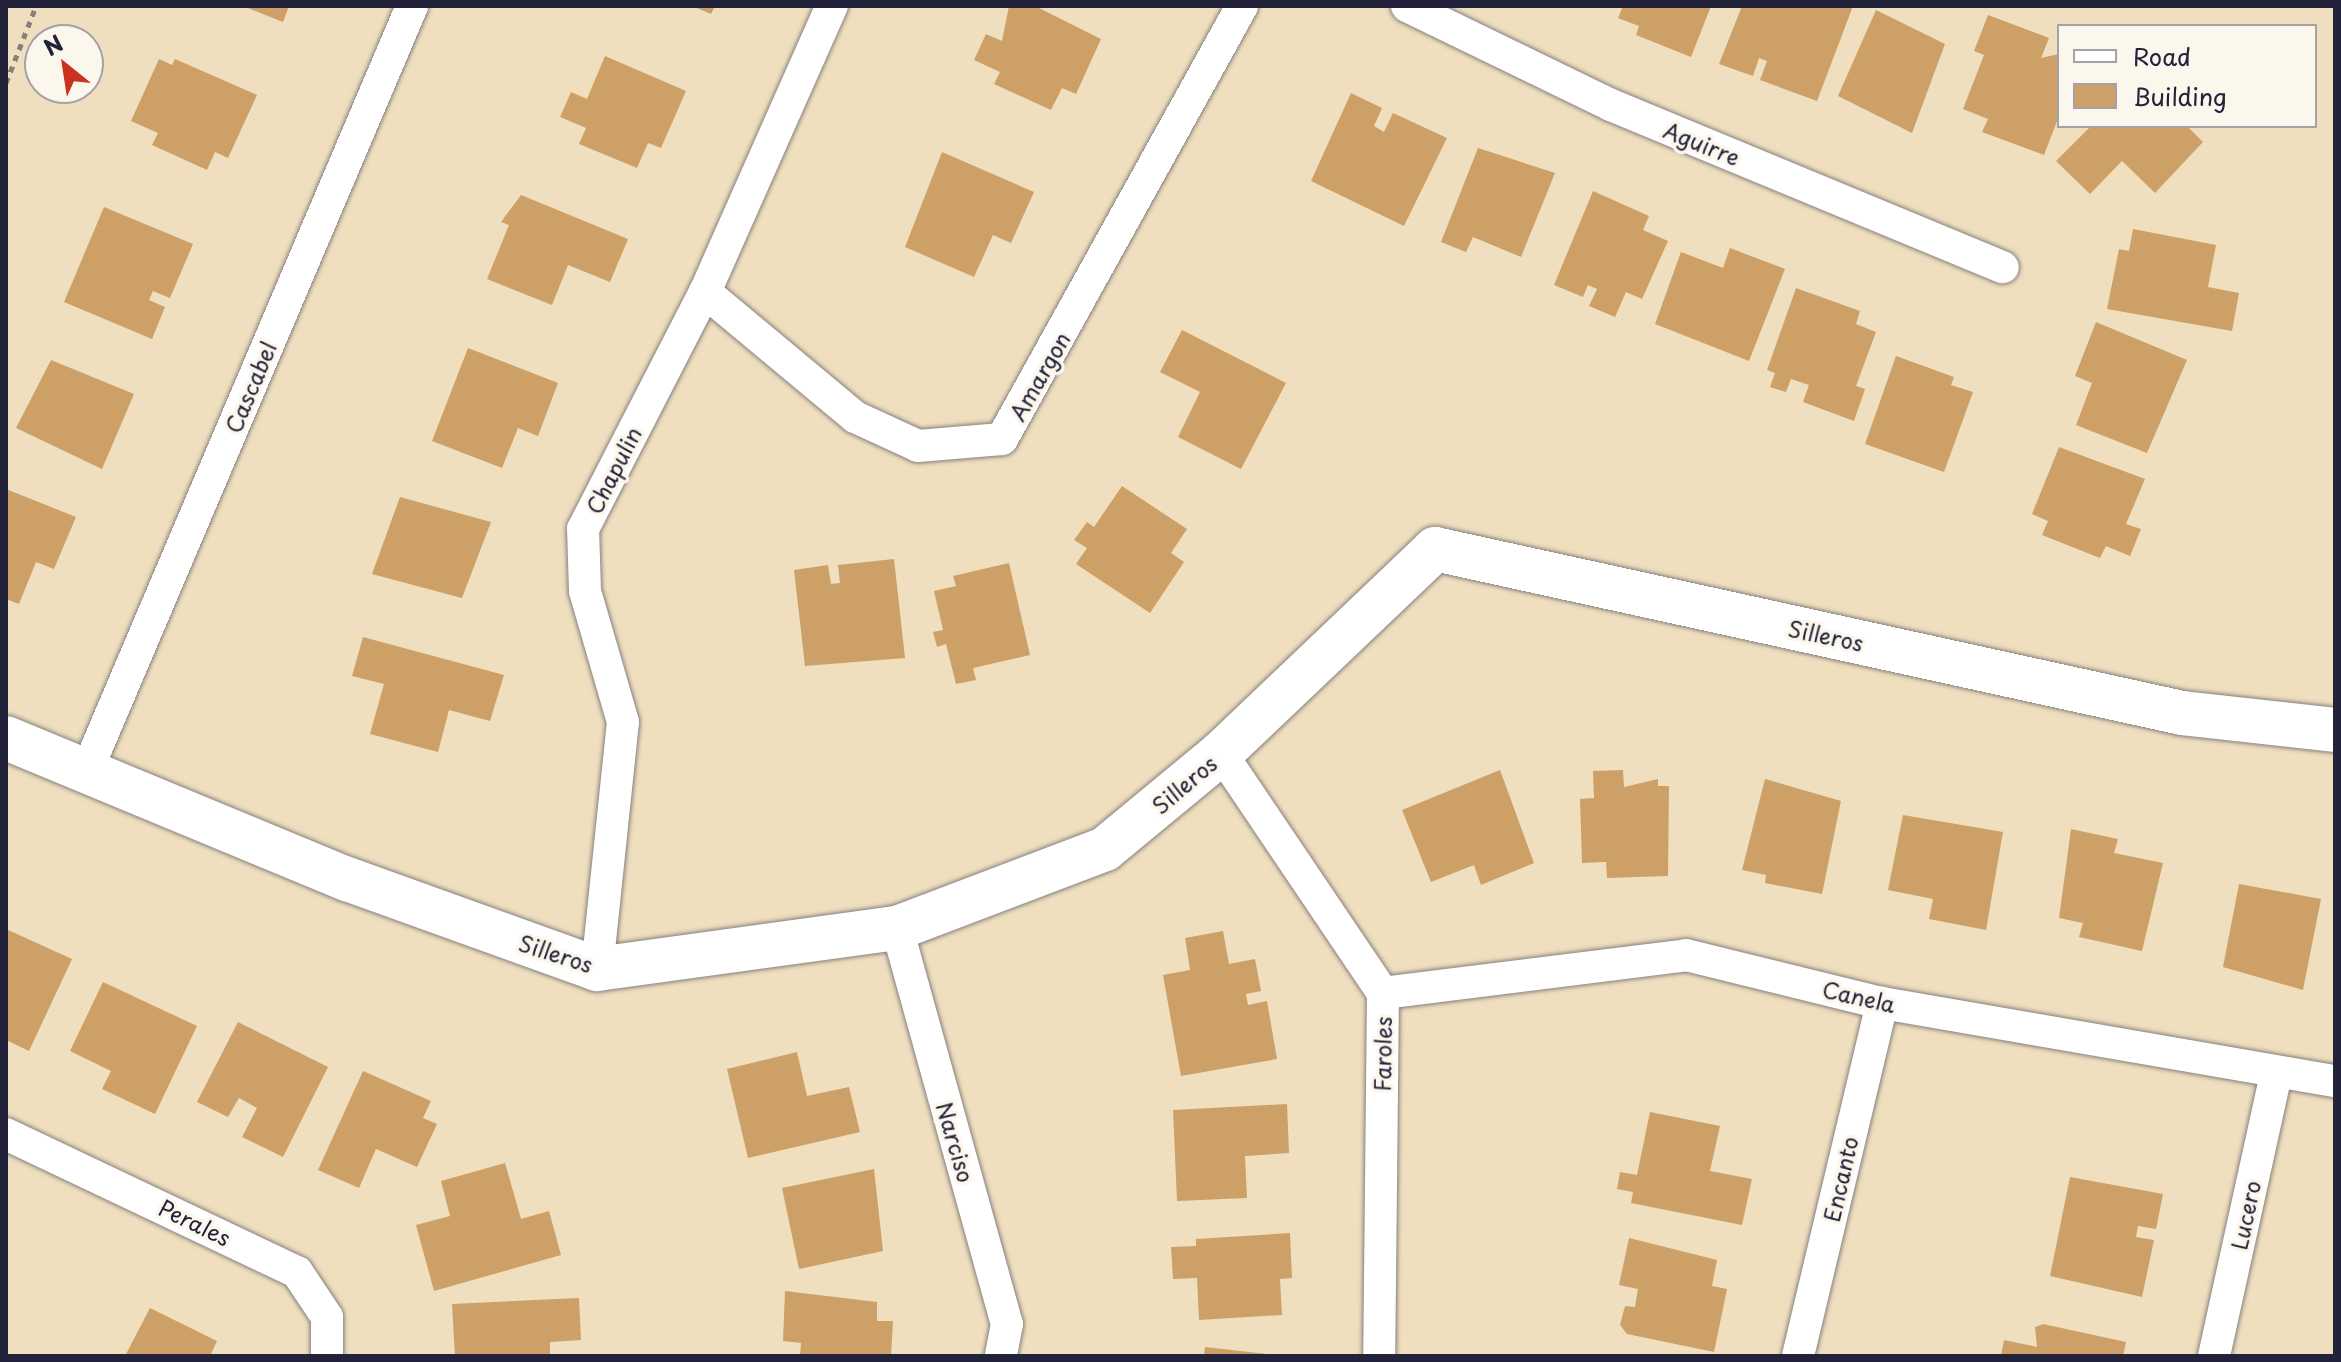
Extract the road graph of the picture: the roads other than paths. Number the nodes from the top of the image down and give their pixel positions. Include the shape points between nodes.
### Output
1 (412, 6) edge
2 (832, 6) edge
3 (1242, 6) edge
4 (1407, 6) edge
5 (2003, 267) dead end
6 (705, 292) junction
7 (2335, 730) edge
8 (6, 738) edge
9 (1221, 753) junction
10 (88, 768) junction
11 (897, 928) junction
12 (597, 969) junction
13 (1383, 993) junction
14 (1882, 1003) junction
15 (2276, 1074) junction
16 (2335, 1081) edge
17 (6, 1134) edge
18 (327, 1356) edge
19 (1001, 1356) edge
20 (1379, 1356) edge
21 (1798, 1356) edge
22 (2214, 1356) edge

1 - 10 street, Cascabel
2 - 6 street, Chapulin
3 - 6 street, Amargon via 1002,439 918,446 855,417
4 - 5 street, Aguirre via 1611,105
6 - 12 street, Chapulin via 583,529 585,591 623,722
7 - 9 street, Silleros via 2182,713 1435,549
8 - 10 street, Silleros
9 - 11 street, Silleros via 1105,849
9 - 13 street, Faroles
10 - 12 street, Silleros via 347,879
11 - 12 street, Silleros
11 - 19 street, Narciso via 1007,1324
13 - 14 street, Canela via 1686,955
13 - 20 street, Faroles
14 - 15 street, Canela
14 - 21 street, Encanto
15 - 16 street, Canela
15 - 22 street, Lucero
17 - 18 street, Perales via 297,1272 327,1317

